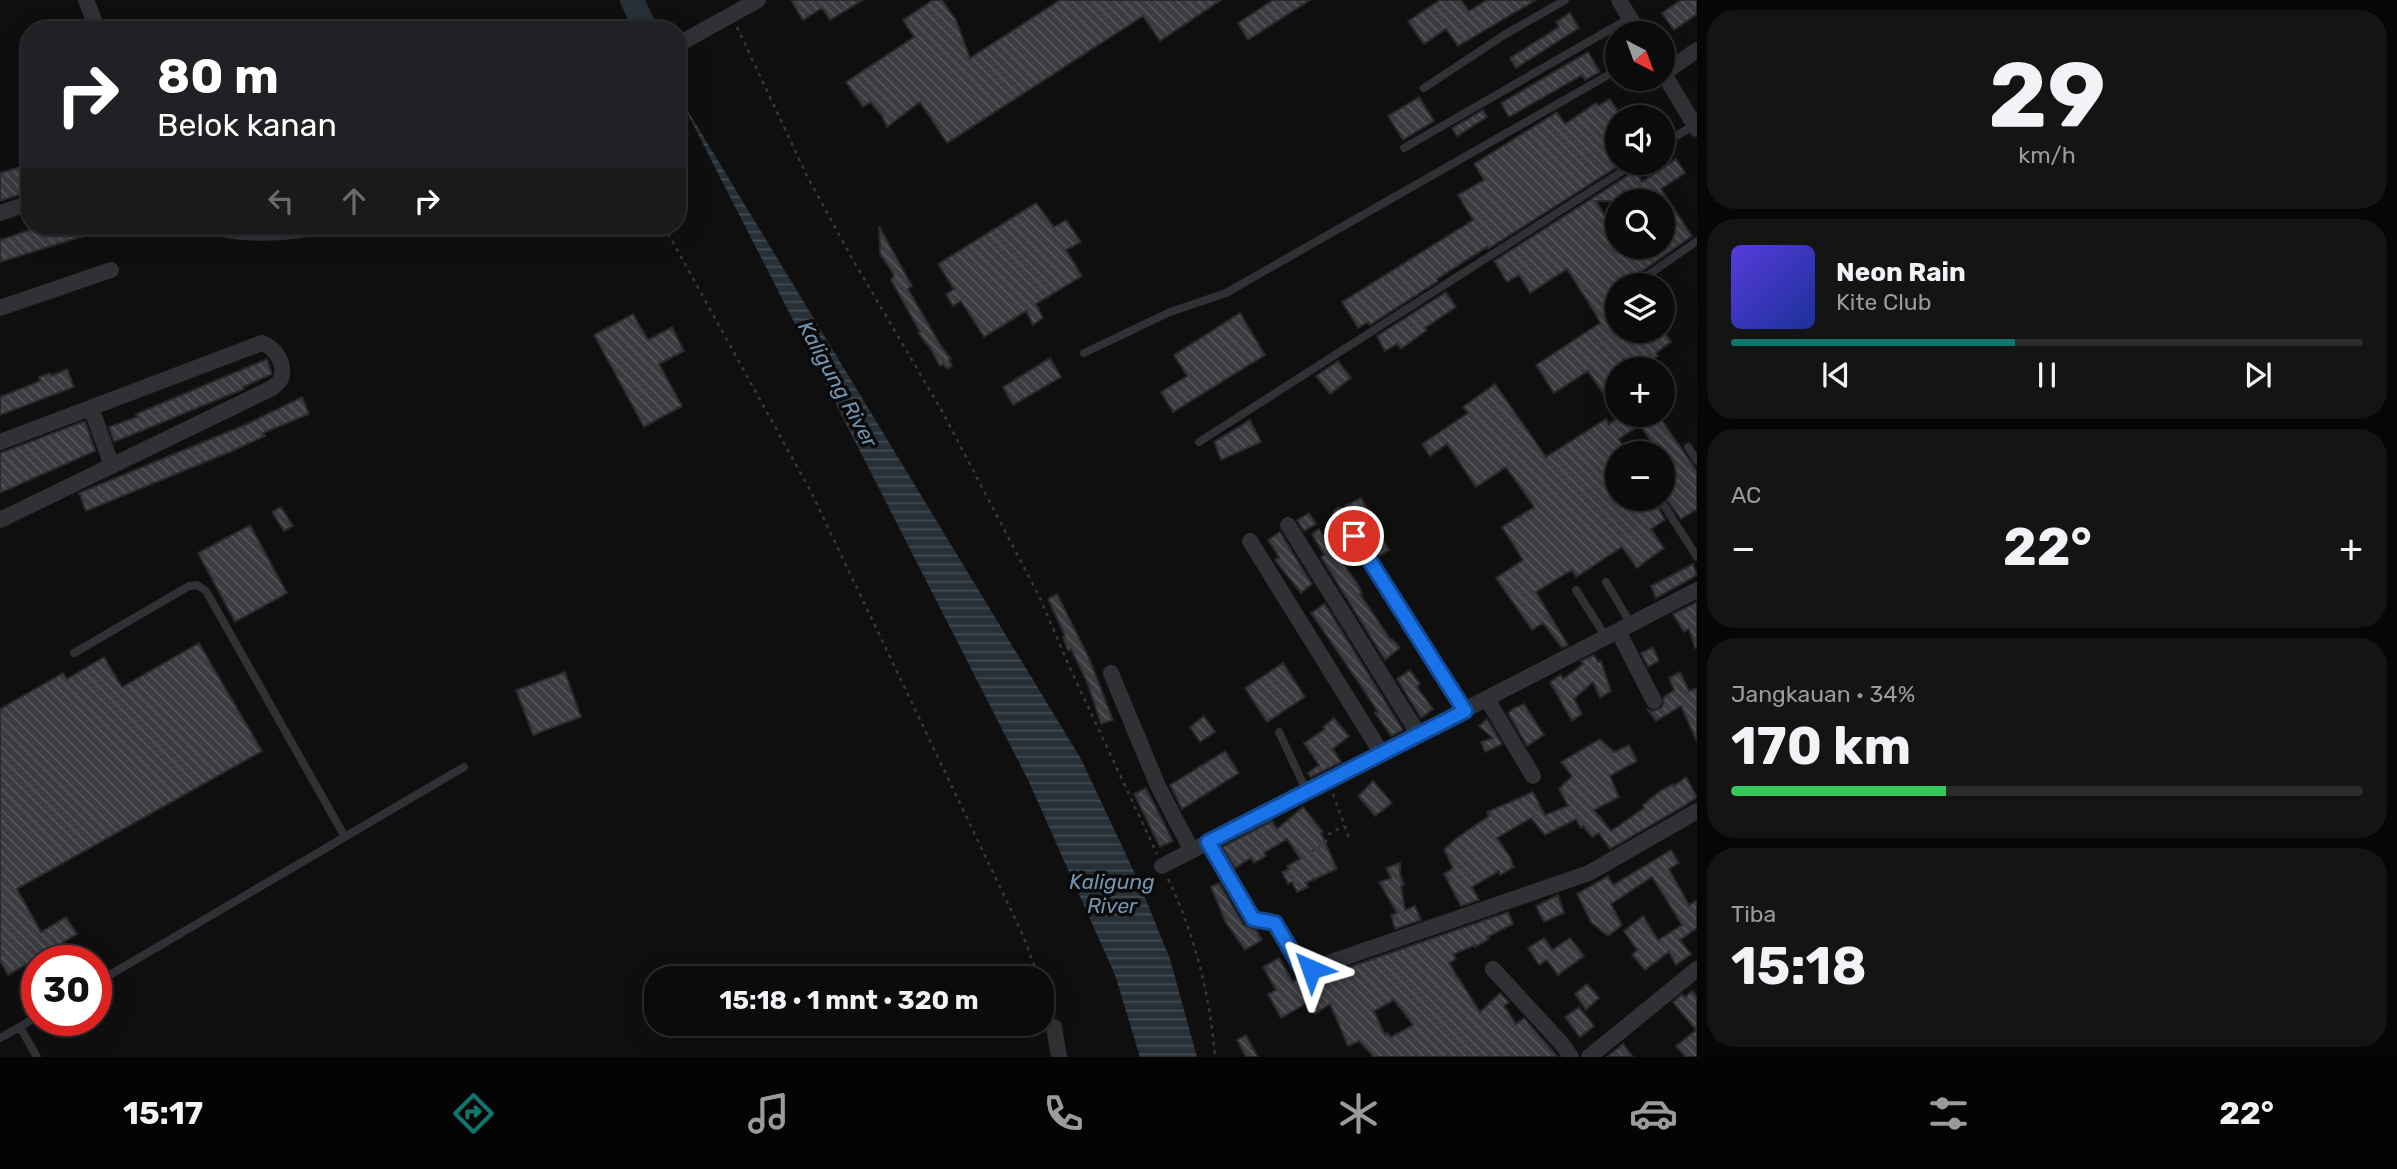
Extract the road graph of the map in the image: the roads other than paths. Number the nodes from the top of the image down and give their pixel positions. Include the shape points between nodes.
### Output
1 (86, 0) edge
2 (758, 0) edge
3 (1565, 0) edge
4 (1619, 0) edge
5 (1630, 18) junction
6 (94, 21) edge
7 (1632, 21) edge
8 (686, 40) edge
9 (1697, 50) edge
10 (1675, 64) edge
11 (1605, 77) edge
12 (1424, 88) dead end
13 (1674, 91) edge
14 (1696, 127) edge
15 (1675, 138) edge
16 (1404, 148) dead end
17 (1616, 175) edge
18 (21, 206) edge
19 (0, 213) edge
20 (1697, 241) edge
21 (111, 270) dead end
22 (1651, 273) edge
23 (0, 308) edge
24 (1084, 353) dead end
25 (91, 408) junction
26 (0, 442) edge
27 (1199, 442) dead end
28 (1688, 447) dead end
29 (1697, 461) edge
30 (112, 466) junction
31 (1668, 511) edge
32 (1340, 515) dead end
33 (0, 520) edge
34 (1288, 525) dead end
35 (1250, 541) dead end
36 (1697, 557) edge
37 (1606, 582) dead end
38 (1576, 590) dead end
39 (1697, 590) edge
40 (1618, 631) junction
41 (74, 653) dead end
42 (1111, 673) dead end
43 (1487, 699) junction
44 (1654, 701) dead end
45 (1465, 711) junction
46 (1279, 732) dead end
47 (1419, 734) junction
48 (1382, 754) junction
49 (464, 767) dead end
50 (1534, 776) dead end
51 (1307, 792) junction
52 (1697, 811) edge
53 (345, 837) junction
54 (1208, 842) junction
55 (1192, 851) junction
56 (1162, 866) road end
57 (1493, 968) dead end
58 (1692, 972) edge
59 (112, 974) edge
60 (1697, 989) edge
61 (20, 1027) joint
62 (1054, 1027) dead end
63 (0, 1038) edge
64 (37, 1057) edge
65 (1059, 1057) edge
66 (1571, 1057) edge
67 (1589, 1057) edge

1 - 6 street
2 - 8 street
3 - 12 lane
4 - 5 street
5 - 7 street
5 - 16 lane
9 - 10 street
11 - 24 lane via 1226,293 1170,312
13 - 14 street
14 - 15 lane
17 - 27 lane
18 - 19 street
20 - 22 lane
21 - 23 street
25 - 26 street
25 - 30 street
25 - 30 street via 262,343 277,354 282,375 272,388
28 - 29 lane
30 - 33 street
31 - 36 lane
32 - 45 street
34 - 47 street
35 - 48 street
37 - 40 lane
38 - 40 lane
39 - 40 street
40 - 43 street
40 - 44 street
41 - 53 lane via 189,586 201,587
42 - 55 street via 1158,786
43 - 45 street
43 - 50 street
45 - 47 street
46 - 51 lane
47 - 48 street
48 - 51 street
49 - 53 lane
51 - 54 street
52 - 54 street via 1589,873 1311,969 1299,964 1275,923 1253,919
53 - 59 lane
54 - 55 street
55 - 56 street
57 - 66 street
58 - 60 street
58 - 67 street
61 - 63 lane
61 - 64 lane
62 - 65 street

